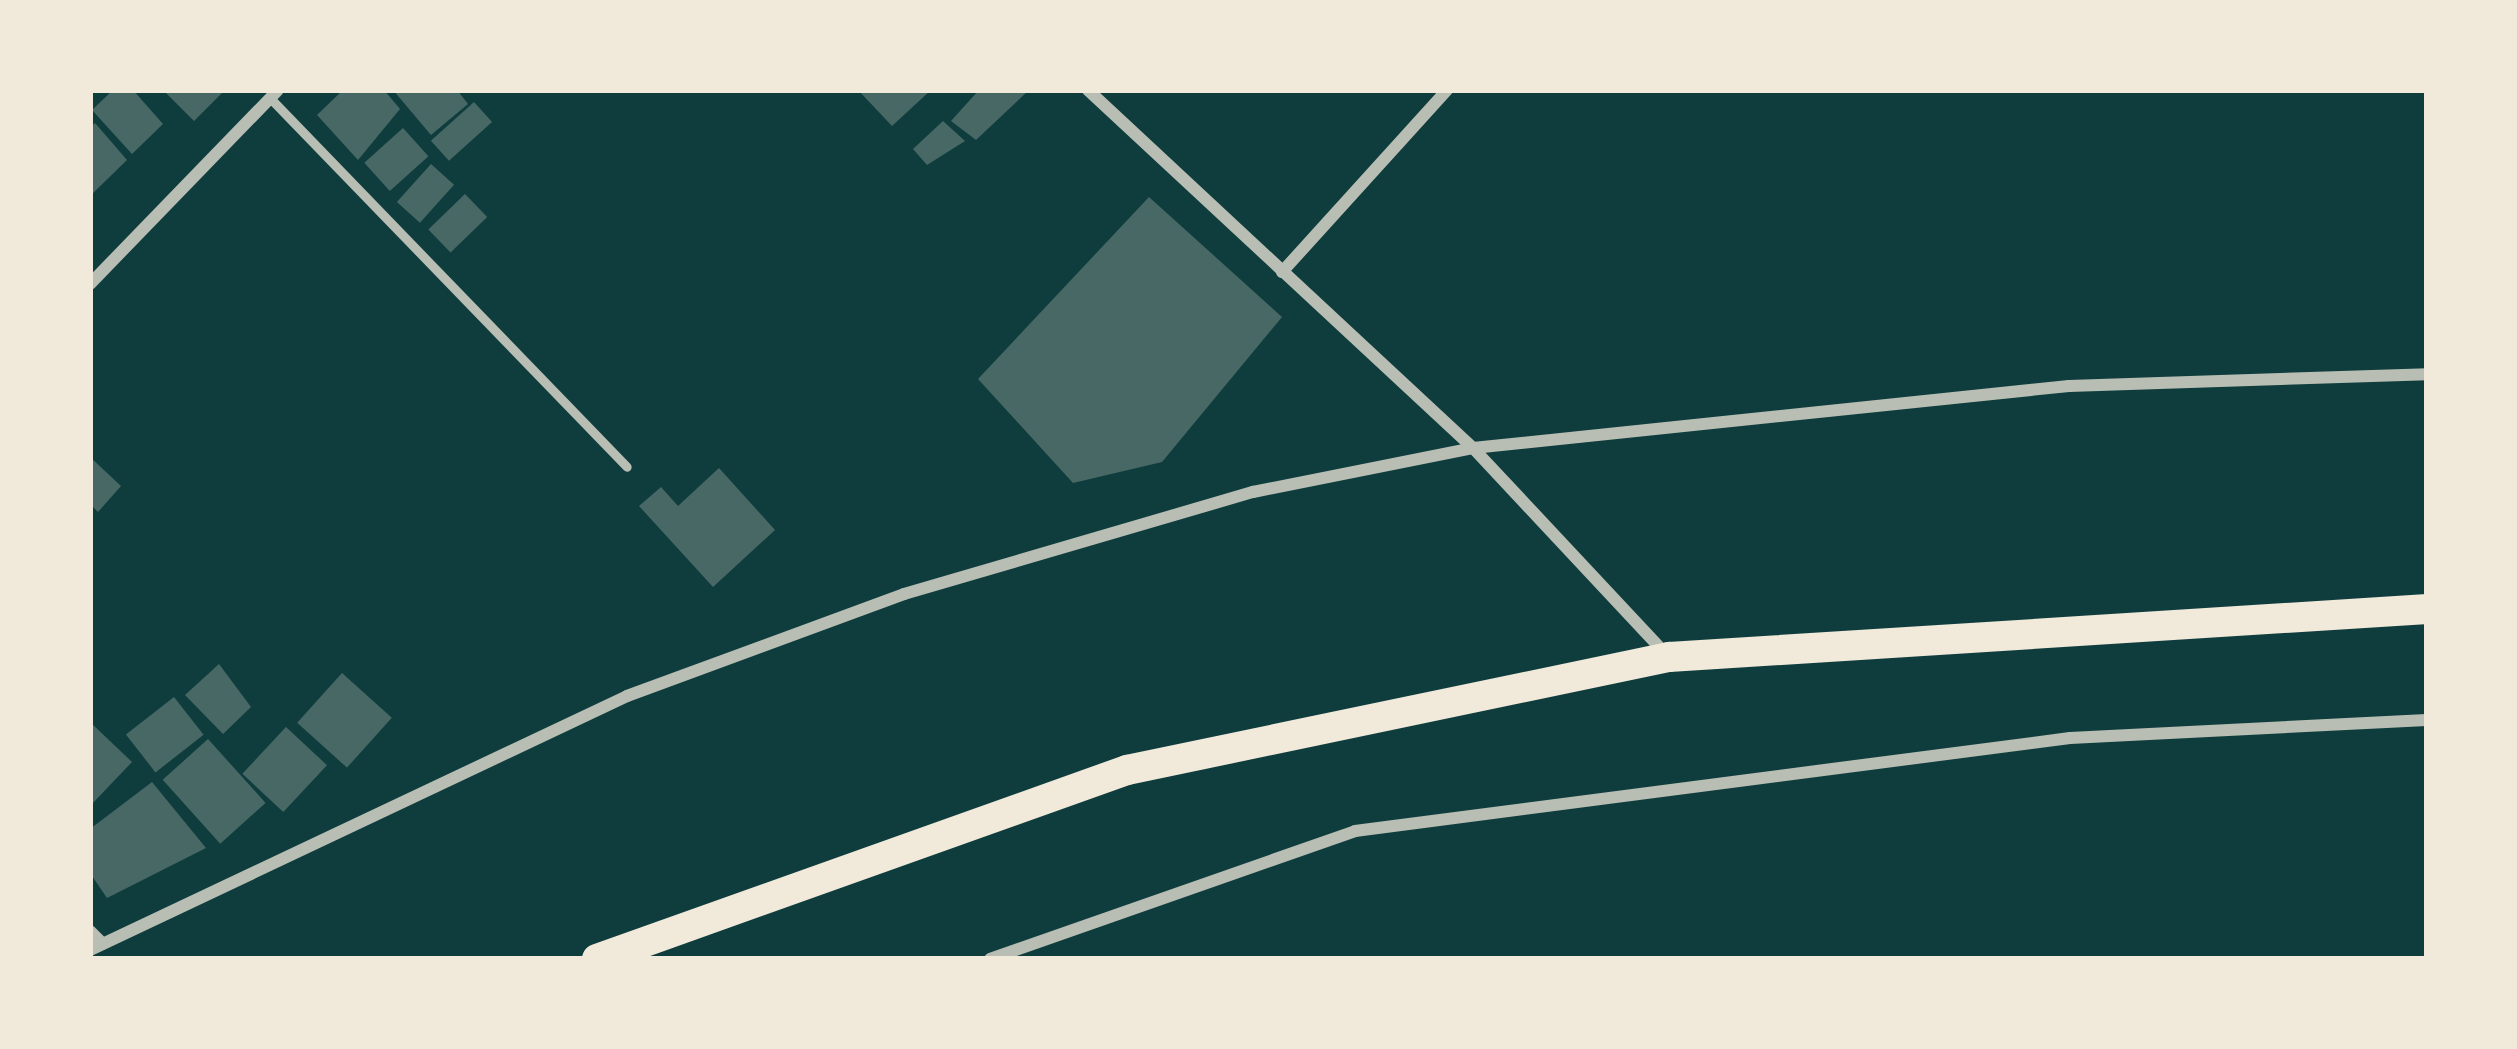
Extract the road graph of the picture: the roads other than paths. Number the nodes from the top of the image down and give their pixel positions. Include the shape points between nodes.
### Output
1 (1088, 90) edge
2 (1447, 90) edge
3 (274, 94) edge
4 (1282, 272) junction
5 (90, 284) edge
6 (2427, 374) edge
7 (1473, 448) junction
8 (627, 467) dead end
9 (2427, 609) edge
10 (1669, 657) junction
11 (2427, 720) edge
12 (90, 931) edge
13 (96, 947) edge
14 (597, 959) edge
15 (990, 959) edge

1 - 4 street
2 - 4 street
3 - 5 street
3 - 8 lane
4 - 7 street
6 - 7 street via 2069,386
7 - 10 street
7 - 13 street via 1252,492 904,594 627,695
9 - 10 main road
10 - 14 main road via 1127,770
11 - 15 street via 2070,738 1355,831
12 - 13 street

